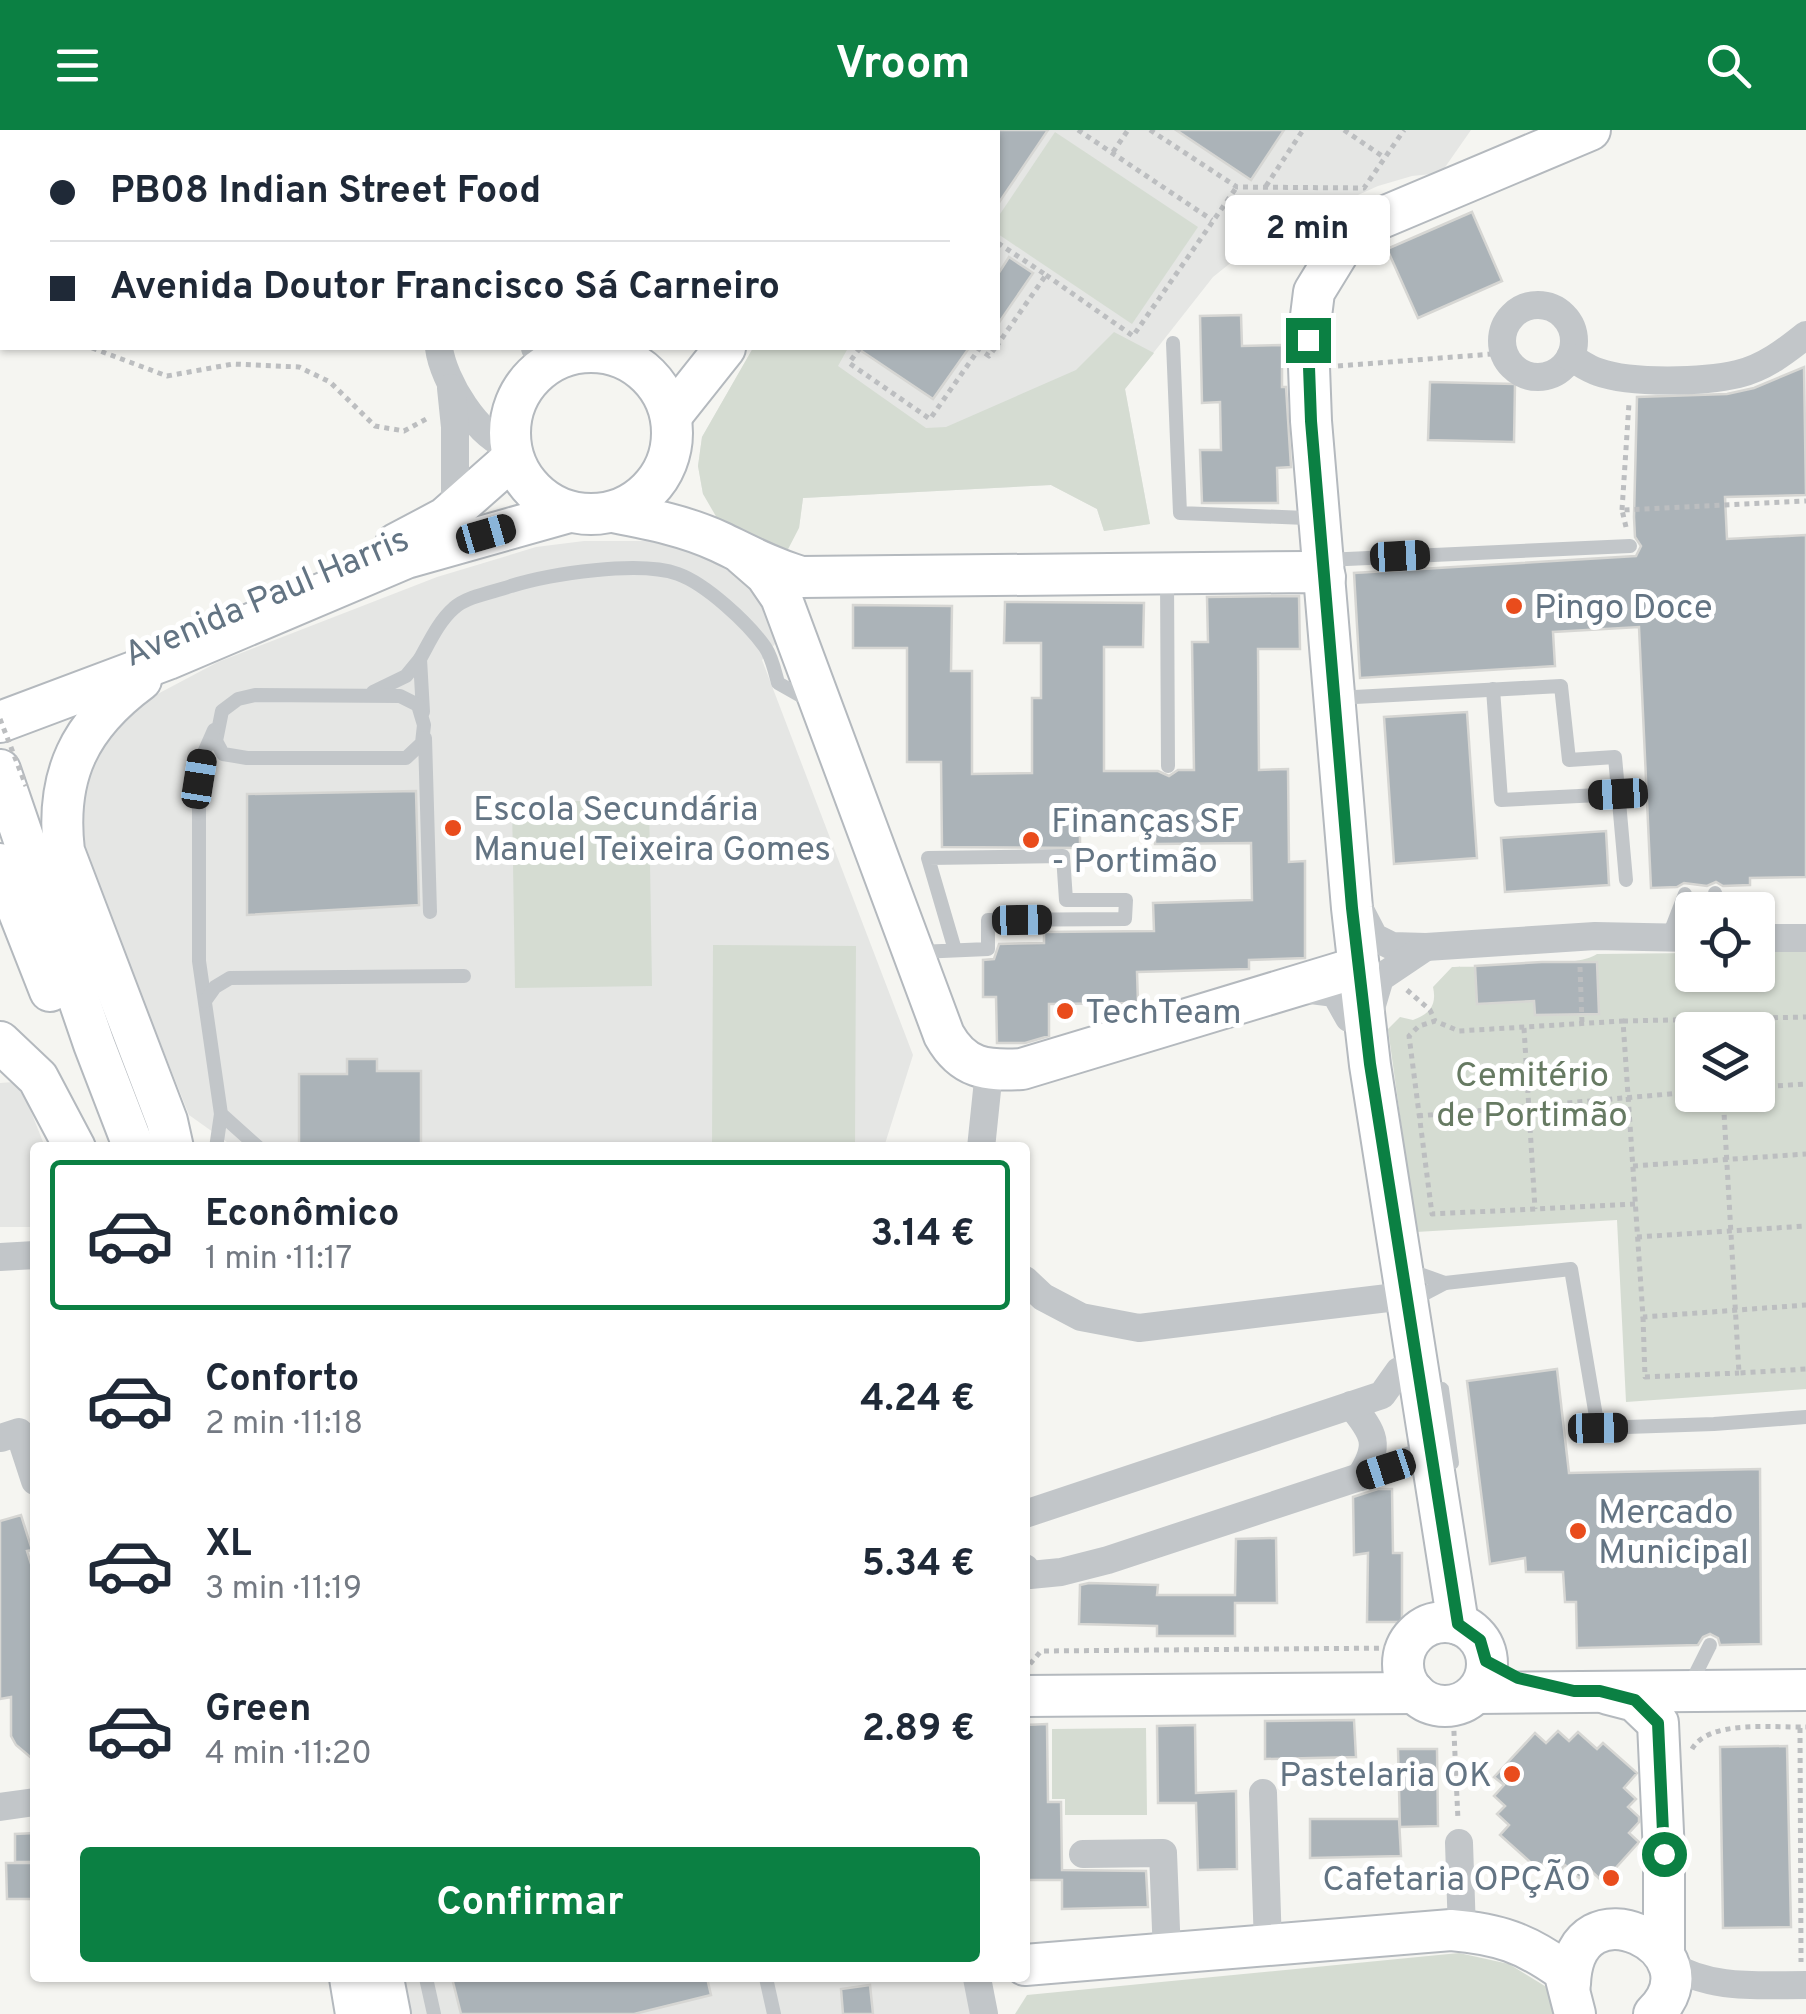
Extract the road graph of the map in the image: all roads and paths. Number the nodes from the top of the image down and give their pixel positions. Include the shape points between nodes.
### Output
1 (1078, 130) edge
2 (1128, 130) edge
3 (1150, 130) edge
4 (1303, 130) edge
5 (1344, 130) edge
6 (1404, 130) edge
7 (1590, 130) edge
8 (1112, 153) junction
9 (1385, 158) junction
10 (1237, 187) junction
11 (1265, 188) junction
12 (1213, 221) junction
13 (1000, 244) edge
14 (1046, 276) junction
15 (1806, 336) edge
16 (1000, 340) edge
17 (1173, 343) dead end
18 (97, 350) edge
19 (439, 350) edge
20 (722, 350) edge
21 (859, 350) edge
22 (977, 350) edge
23 (545, 354) edge
24 (1505, 354) junction
25 (1570, 357) junction
26 (654, 358) edge
27 (1309, 368) junction
28 (1630, 378) junction
29 (451, 386) junction
30 (436, 413) dead end
31 (671, 416) junction
32 (1311, 421) junction
33 (512, 452) junction
34 (667, 464) junction
35 (1806, 501) edge
36 (456, 508) junction
37 (1622, 510) junction
38 (569, 512) junction
39 (613, 512) junction
40 (1306, 518) junction
41 (1630, 546) joint
42 (730, 548) junction
43 (1319, 570) junction
44 (1167, 574) junction
45 (828, 578) junction
46 (796, 640) junction
47 (420, 658) junction
48 (168, 660) junction
49 (1493, 689) junction
50 (356, 696) junction
51 (1335, 698) junction
52 (0, 702) edge
53 (822, 708) junction
54 (222, 711) junction
55 (0, 720) edge
56 (424, 725) junction
57 (1168, 766) dead end
58 (11, 782) edge
59 (1618, 794) junction
60 (1626, 880) dead end
61 (1, 882) edge
62 (1350, 885) junction
63 (430, 912) dead end
64 (1675, 938) edge
65 (1775, 938) edge
66 (1806, 938) edge
67 (1426, 948) junction
68 (956, 950) junction
69 (913, 952) junction
70 (1580, 968) dead end
71 (1350, 970) junction
72 (464, 976) dead end
73 (1287, 988) junction
74 (205, 1002) junction
75 (1430, 1010) dead end
76 (1806, 1017) edge
77 (1775, 1018) edge
78 (1675, 1020) edge
79 (1435, 1021) junction
80 (1623, 1021) junction
81 (1357, 1023) junction
82 (1582, 1024) junction
83 (1524, 1027) junction
84 (0, 1042) edge
85 (989, 1071) junction
86 (1806, 1084) edge
87 (1775, 1086) edge
88 (1675, 1093) edge
89 (1628, 1096) junction
90 (1529, 1106) junction
91 (1725, 1112) edge
92 (221, 1114) junction
93 (1418, 1116) junction
94 (72, 1142) edge
95 (110, 1142) edge
96 (132, 1142) edge
97 (173, 1142) edge
98 (217, 1142) edge
99 (252, 1142) edge
100 (982, 1142) edge
101 (1806, 1154) edge
102 (1726, 1159) junction
103 (1633, 1166) junction
104 (1635, 1204) junction
105 (1535, 1209) junction
106 (1806, 1226) edge
107 (1731, 1230) junction
108 (1637, 1237) junction
109 (1400, 1251) junction
110 (30, 1255) edge
111 (0, 1258) edge
112 (1444, 1283) junction
113 (1030, 1285) edge
114 (1806, 1304) edge
115 (1399, 1305) junction
116 (1736, 1310) junction
117 (1642, 1317) junction
118 (1806, 1369) edge
119 (1399, 1371) junction
120 (1739, 1374) junction
121 (1442, 1389) dead end
122 (1351, 1405) junction
123 (1806, 1417) edge
124 (1, 1438) edge
125 (1411, 1460) junction
126 (30, 1466) edge
127 (1360, 1478) junction
128 (1449, 1491) junction
129 (1030, 1512) edge
130 (1030, 1575) edge
131 (1444, 1625) junction
132 (1710, 1645) dead end
133 (1030, 1664) edge
134 (1405, 1670) junction
135 (1472, 1686) junction
136 (1030, 1689) edge
137 (1693, 1690) junction
138 (1587, 1691) junction
139 (1804, 1714) edge
140 (1658, 1723) junction
141 (1690, 1752) dead end
142 (1803, 1789) edge
143 (1262, 1793) dead end
144 (30, 1803) edge
145 (0, 1806) edge
146 (1459, 1843) joint
147 (1083, 1854) dead end
148 (1804, 1895) edge
149 (1462, 1931) junction
150 (1804, 1945) edge
151 (1268, 1946) junction
152 (1167, 1955) junction
153 (1666, 1958) junction
154 (1030, 1965) edge
155 (351, 1982) edge
156 (384, 1982) edge
157 (427, 1982) edge
158 (767, 1982) edge
159 (978, 1982) edge
160 (1723, 1984) junction
161 (1804, 1985) edge
162 (1575, 2001) edge
163 (1657, 2012) edge
164 (356, 2014) edge
165 (390, 2014) edge
166 (434, 2014) edge
167 (774, 2014) edge
168 (984, 2014) edge

1 - 8 path
2 - 8 path
3 - 10 path
4 - 11 path
5 - 9 path
6 - 9 path
7 - 27 street via 1374,221 1341,248 1314,292
8 - 12 path
9 - 11 path via 1364,188
10 - 11 path
10 - 12 path
12 - 14 path via 1133,336
13 - 14 path
14 - 16 path
15 - 28 street via 1740,374
17 - 40 lane via 1180,514
18 - 30 path via 168,376 233,364 298,368 330,382 374,426 404,431
19 - 29 street
20 - 31 street
21 - 22 path via 849,363 930,419
23 - 26 street
23 - 33 street via 517,398
24 - 25 street via 1518,371 1540,377
24 - 25 street via 1502,339 1510,318 1536,305 1558,311 1568,322 1574,336
24 - 27 path
25 - 28 street
26 - 31 street
27 - 32 street
28 - 37 path
29 - 33 street
29 - 36 street
31 - 34 street
32 - 40 street
32 - 43 street
33 - 36 street, Avenida Paul Harris
33 - 38 street via 532,490
34 - 39 street via 651,489
34 - 42 street via 689,506
35 - 37 path
36 - 52 street, Avenida Paul Harris via 357,564
37 - 41 path
38 - 39 street
38 - 48 street, Avenida Paul Harris via 406,558
39 - 42 street via 661,521
40 - 43 street
41 - 43 lane
42 - 45 street via 800,577
42 - 46 street via 766,576
43 - 44 street
43 - 51 street
43 - 71 street
44 - 45 street
44 - 57 lane
45 - 46 street via 803,588 795,601
46 - 53 street
47 - 50 lane via 406,676
47 - 53 lane via 456,605 490,593 581,571 676,573 726,607 766,649 778,683
47 - 56 lane
48 - 55 street
48 - 97 street via 91,725 64,787 60,815 64,851
49 - 51 lane
49 - 59 lane via 1561,686 1568,760 1615,758
49 - 59 lane via 1501,800
50 - 54 lane via 255,696
50 - 56 lane via 400,696 418,705
51 - 62 street
53 - 69 street
54 - 56 lane via 216,741 223,754 246,758 406,758 422,743
54 - 74 lane via 199,779
55 - 58 path, bridge
56 - 63 lane
58 - 96 street
59 - 60 lane
61 - 95 street
62 - 67 street via 1374,937 1392,946
62 - 71 street
64 - 67 street via 1595,936
65 - 66 street
67 - 71 street
67 - 81 street via 1380,978
68 - 68 lane via 928,858 1063,856 1066,900 1126,900 1125,919 988,920 988,949
68 - 69 lane
69 - 85 street via 954,1052
70 - 82 path
71 - 73 street
71 - 81 street
72 - 74 lane via 230,978
73 - 81 street via 1335,993
73 - 85 street via 1065,1058
74 - 92 lane
75 - 79 path
76 - 77 path
78 - 80 path
79 - 83 path via 1458,1031
79 - 93 path via 1409,1036
80 - 82 path
80 - 89 path
81 - 109 street
81 - 115 street
82 - 83 path
83 - 90 path
84 - 94 street via 38,1078
85 - 100 street
86 - 87 path
88 - 89 path
89 - 90 path
89 - 103 path
90 - 93 path
90 - 105 path
91 - 102 path
92 - 98 lane
92 - 99 lane
93 - 105 path via 1432,1214
101 - 102 path
102 - 103 path
102 - 107 path
103 - 104 path
104 - 105 path
104 - 108 path
106 - 107 path
107 - 108 path
107 - 116 path
108 - 117 path
109 - 112 lane via 1418,1273
109 - 115 street
110 - 111 street
112 - 115 lane
112 - 123 lane via 1570,1269 1598,1428
113 - 115 street via 1081,1317 1138,1328
114 - 116 path
115 - 119 street
115 - 128 street
116 - 117 path
116 - 120 path
117 - 120 path via 1645,1377
118 - 120 path
119 - 122 street via 1382,1395
119 - 125 street
121 - 128 lane
122 - 127 street via 1374,1444
122 - 129 street
124 - 126 street via 18,1432
125 - 127 street
125 - 131 street
127 - 130 street via 1108,1560
128 - 131 street
131 - 134 street via 1410,1642
131 - 135 street via 1480,1640
132 - 137 lane
133 - 134 path via 1041,1652
134 - 135 street via 1426,1702
134 - 136 street via 1319,1694
135 - 138 street
135 - 146 path
137 - 138 street
137 - 139 street
137 - 140 street via 1671,1701
138 - 140 street via 1635,1700
139 - 141 path via 1716,1730
139 - 142 path
140 - 153 street
142 - 148 path
143 - 151 street
144 - 145 street
146 - 149 street
147 - 152 street via 1163,1853
148 - 150 path
149 - 151 street
149 - 162 street via 1514,1940 1564,1971
150 - 161 path
151 - 152 street
152 - 154 street
153 - 160 street via 1690,1977
153 - 162 street via 1638,1932 1604,1930 1588,1938 1570,1967
153 - 163 street via 1670,1979
155 - 164 street
156 - 165 street
157 - 166 lane
158 - 167 lane
159 - 168 street
160 - 161 street
160 - 163 street

